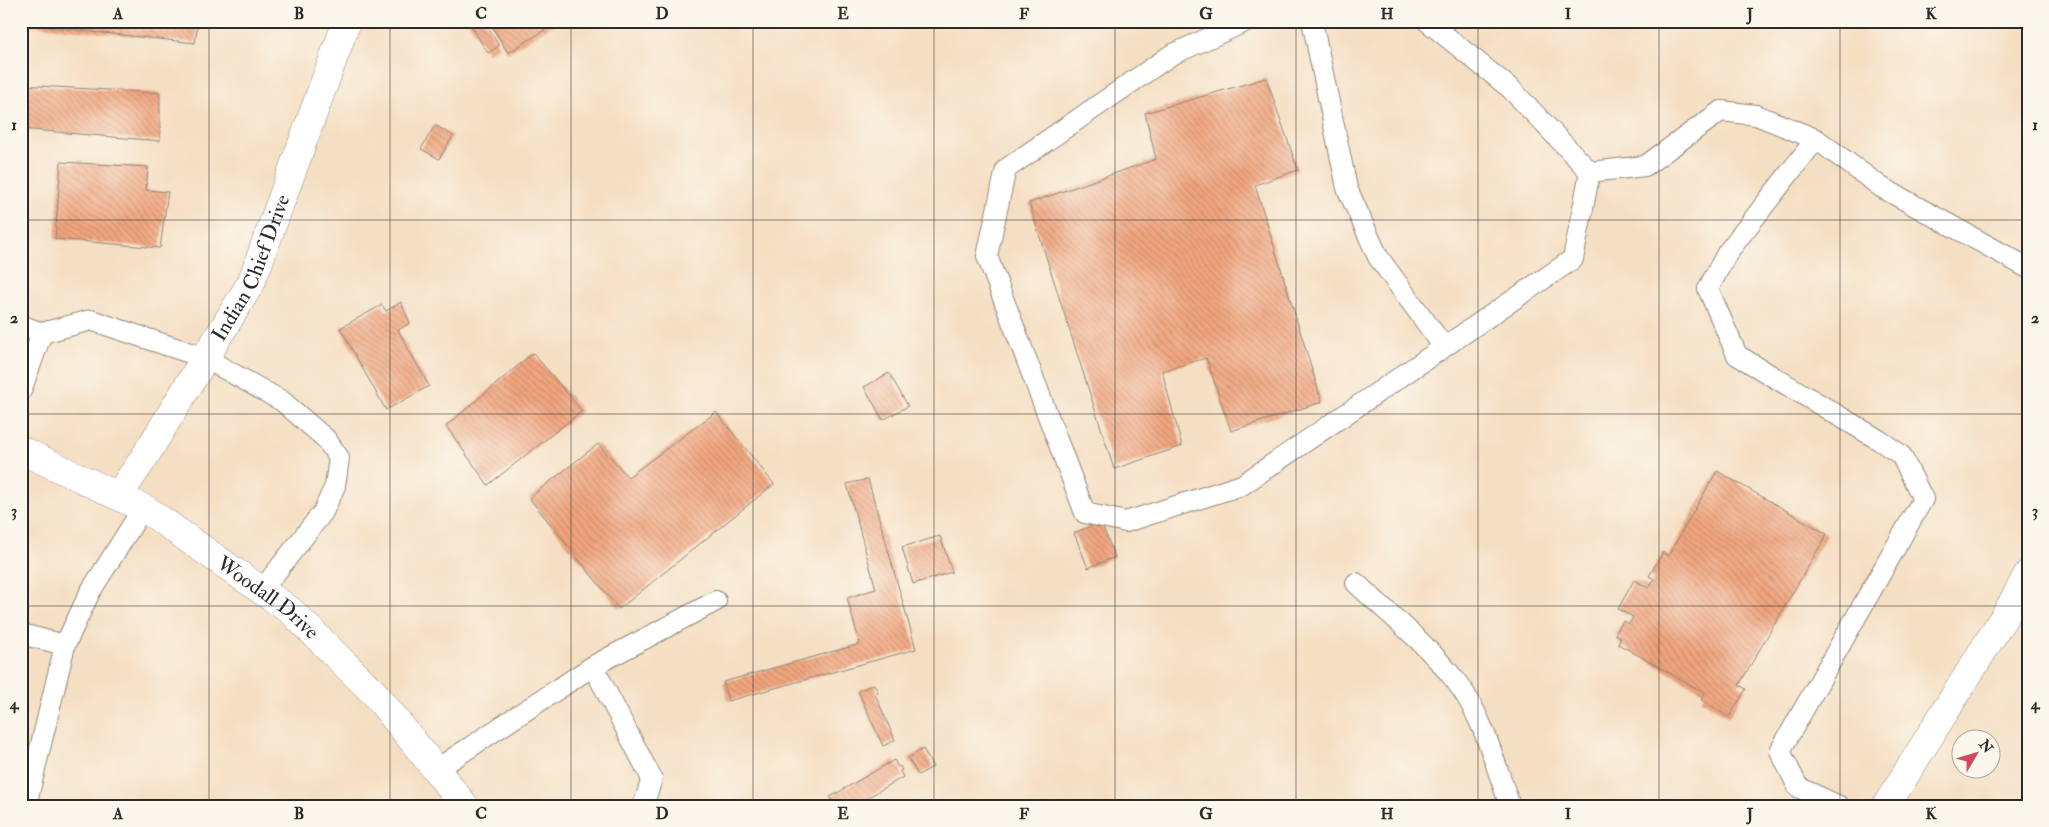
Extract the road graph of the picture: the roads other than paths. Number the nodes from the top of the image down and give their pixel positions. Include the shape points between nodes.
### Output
1 (347, 21) edge
2 (1247, 21) edge
3 (1312, 21) edge
4 (1428, 21) edge
5 (1816, 139) junction
6 (1590, 172) junction
7 (2028, 268) edge
8 (21, 325) edge
9 (42, 333) junction
10 (1444, 347) junction
11 (205, 358) junction
12 (21, 391) edge
13 (21, 450) edge
14 (118, 496) junction
15 (143, 508) junction
16 (2026, 582) edge
17 (1356, 583) dead end
18 (262, 590) junction
19 (716, 601) dead end
20 (21, 634) edge
21 (65, 645) junction
22 (593, 666) junction
23 (437, 769) junction
24 (26, 806) edge
25 (465, 806) edge
26 (643, 806) edge
27 (1510, 806) edge
28 (1839, 806) edge
29 (1886, 806) edge

1 - 11 street, Indian Chief Drive via 251,282
2 - 10 lane via 1171,55 1006,169 987,256 1085,513 1126,522 1242,485
3 - 10 lane via 1347,188 1378,257
4 - 6 lane via 1511,89
5 - 6 lane via 1756,116 1721,111 1645,166
5 - 7 lane via 1881,187
5 - 28 lane via 1727,253 1708,289 1737,355 1901,455 1923,499 1780,751 1798,787
6 - 10 lane via 1573,259
8 - 9 lane
9 - 11 lane via 91,320
9 - 12 lane
11 - 14 street, Indian Chief Drive
11 - 18 lane via 282,401 326,439 339,458 335,486 323,512
13 - 14 street, Woodall Drive
14 - 15 street, Woodall Drive
15 - 18 street, Woodall Drive
15 - 21 lane via 90,592
16 - 29 street
17 - 27 lane via 1456,680 1476,714
18 - 23 street, Woodall Drive via 291,612 375,694
19 - 22 lane
20 - 21 lane
21 - 24 lane
22 - 23 lane
22 - 26 lane via 652,780
23 - 25 street, Woodall Drive

